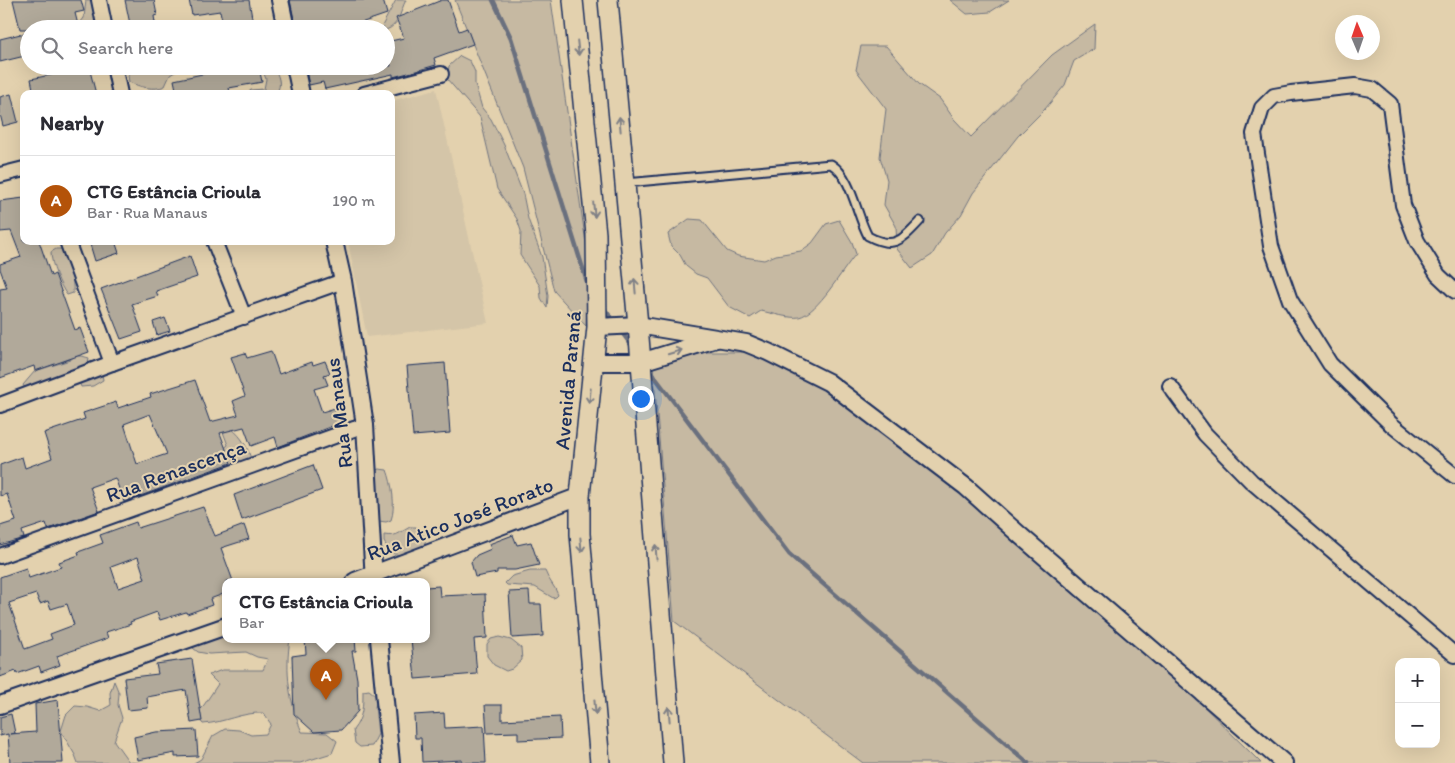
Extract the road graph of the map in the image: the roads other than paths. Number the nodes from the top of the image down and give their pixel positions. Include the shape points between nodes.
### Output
1 (99, 0) edge
2 (280, 0) edge
3 (573, 0) edge
4 (608, 0) edge
5 (103, 20) edge
6 (284, 20) edge
7 (441, 74) dead end
8 (116, 75) edge
9 (297, 75) edge
10 (119, 90) edge
11 (300, 90) edge
12 (379, 90) edge
13 (20, 170) edge
14 (0, 175) edge
15 (625, 183) junction
16 (920, 222) dead end
17 (68, 245) edge
18 (216, 245) edge
19 (335, 245) edge
20 (343, 281) junction
21 (1455, 291) edge
22 (244, 317) junction
23 (597, 320) junction
24 (638, 324) junction
25 (721, 338) junction
26 (593, 362) junction
27 (641, 362) junction
28 (112, 363) junction
29 (1170, 386) dead end
30 (0, 405) edge
31 (365, 425) junction
32 (1455, 476) edge
33 (580, 496) junction
34 (0, 556) edge
35 (374, 578) edge
36 (222, 627) edge
37 (379, 643) edge
38 (1455, 655) edge
39 (0, 705) edge
40 (391, 763) edge
41 (600, 763) edge
42 (673, 763) edge
43 (1284, 763) edge

1 - 5 street
2 - 6 street
3 -> 23 main road, Avenida Paraná via 596,234
15 -> 4 main road
7 - 12 street
8 - 10 street
9 - 11 street
13 - 14 street
15 - 16 lane via 831,164 850,188 868,236 885,244 901,240
24 -> 15 main road
17 - 28 street
18 - 22 street
19 - 20 street, Rua Manaus
20 - 22 street
20 - 31 street, Rua Manaus
21 - 32 street via 1438,275 1417,241 1403,205 1390,104 1372,89 1355,86 1274,96 1262,108 1254,134 1271,246 1290,300 1330,364 1392,425
22 - 28 street
23 - 24 street
23 - 26 main road, Avenida Paraná
24 - 25 street
24 - 27 main road
27 -> 25 street
25 - 43 street via 768,352 828,382 966,486
26 - 27 street
26 -> 33 main road, Avenida Paraná
42 -> 27 main road
28 - 30 street
29 - 38 street via 1205,434 1251,481
31 - 34 street, Rua Renascença
31 - 35 street, Rua Manaus
33 - 35 street, Rua Atico José Rorato
33 -> 41 main road, Avenida Paraná via 580,534
36 - 39 street
37 - 40 street

